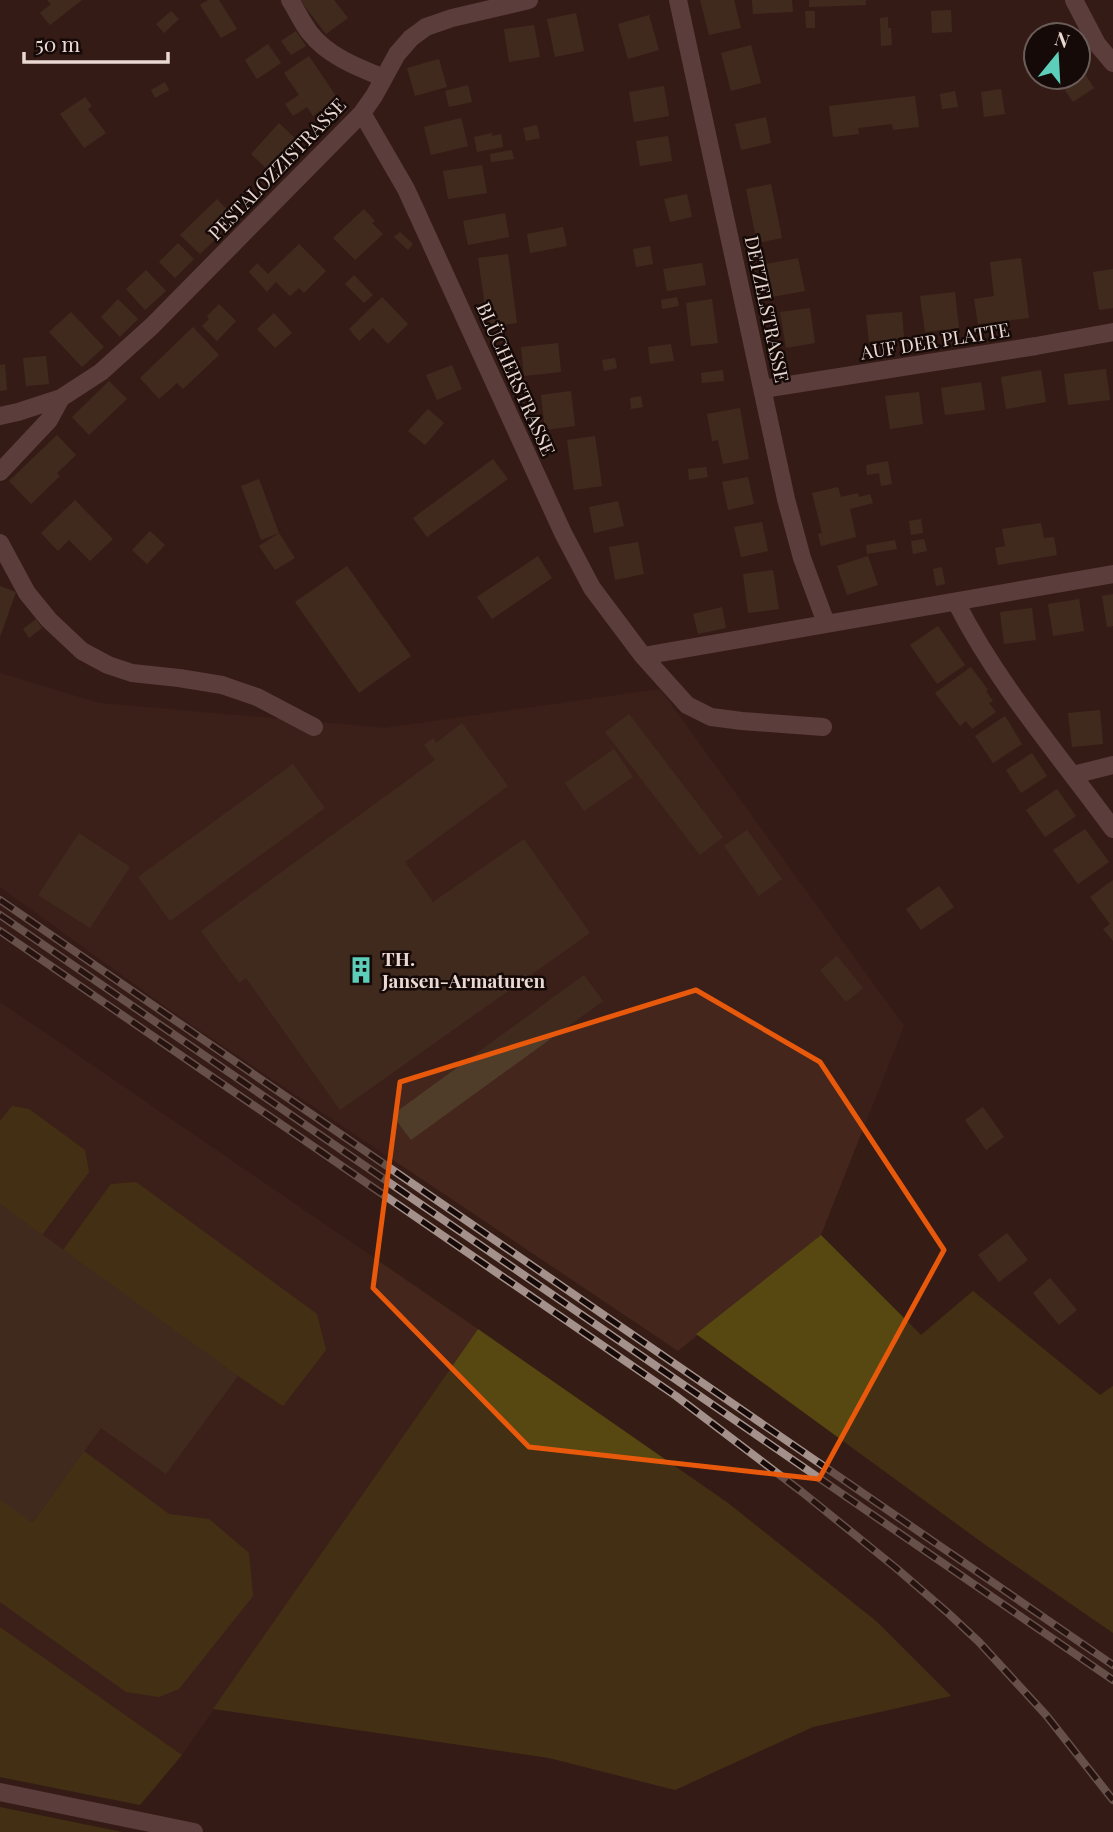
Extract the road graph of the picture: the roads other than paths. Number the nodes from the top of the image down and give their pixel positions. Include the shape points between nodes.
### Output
1 (290, 0) edge
2 (529, 0) edge
3 (678, 0) edge
4 (1074, 0) edge
5 (1113, 63) edge
6 (384, 78) junction
7 (362, 113) junction
8 (1113, 332) edge
9 (763, 389) junction
10 (61, 398) junction
11 (0, 415) edge
12 (0, 472) edge
13 (0, 543) edge
14 (1113, 574) edge
15 (956, 602) junction
16 (826, 623) junction
17 (643, 656) junction
18 (314, 727) dead end
19 (823, 727) dead end
20 (1113, 765) edge
21 (1073, 775) junction
22 (1113, 829) edge
23 (0, 1792) edge
24 (194, 1832) edge

1 - 6 street via 310,33 327,49
2 - 6 street, PESTALOZZISTRASSE via 426,27 397,54
3 - 9 street, DETZELSTRASSE
4 - 5 street via 1097,44
6 - 7 street, PESTALOZZISTRASSE
7 - 10 street, PESTALOZZISTRASSE via 152,326 101,372
7 - 17 street, BLÜCHERSTRASSE via 406,188 563,533 592,588
8 - 9 street, AUF DER PLATTE
9 - 16 street, DETZELSTRASSE via 786,499
10 - 11 street, PESTALOZZISTRASSE
10 - 12 street, PESTALOZZISTRASSE via 49,420
13 - 18 street via 27,593 82,652 132,673 222,685 257,697
14 - 15 street
15 - 16 street
15 - 21 street via 990,662
16 - 17 street
17 - 19 street, BLÜCHERSTRASSE via 687,705 711,717
20 - 21 street
21 - 22 street
23 - 24 street

